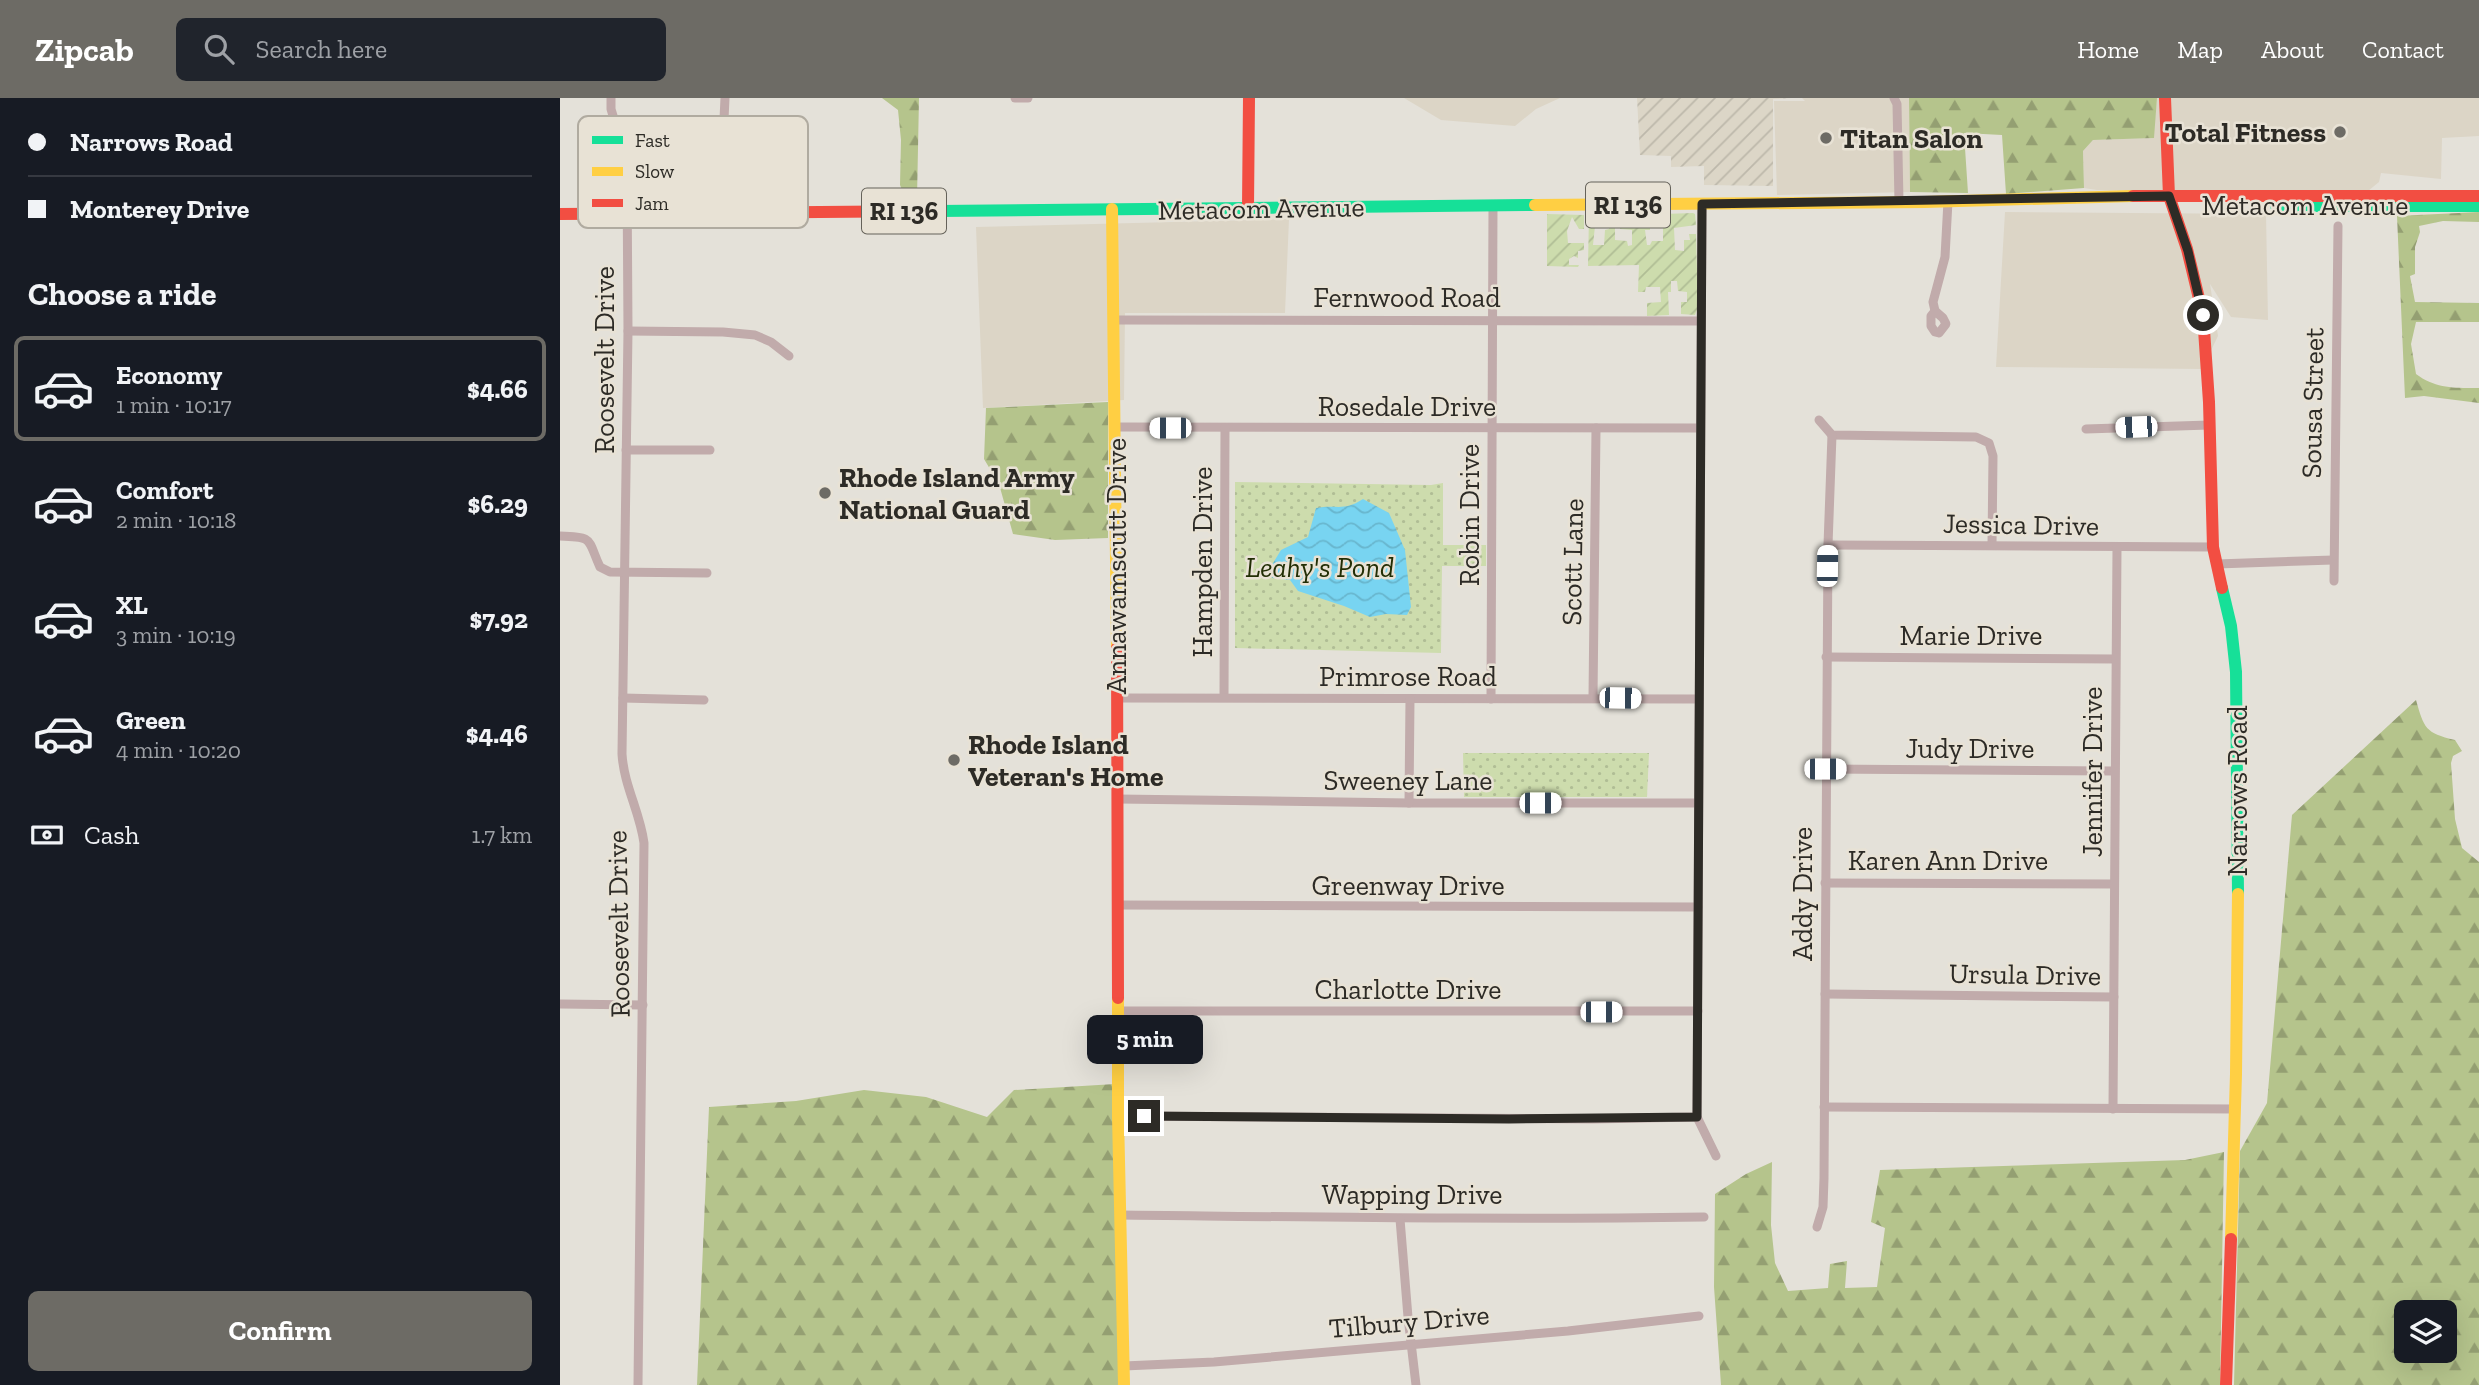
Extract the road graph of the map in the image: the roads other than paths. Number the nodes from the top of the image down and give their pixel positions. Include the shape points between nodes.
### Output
1 (611, 98) edge
2 (725, 98) edge
3 (1015, 98) edge
4 (1028, 98) edge
5 (1249, 98) edge
6 (1894, 98) edge
7 (2165, 98) edge
8 (613, 116) edge
9 (724, 116) edge
10 (2479, 196) edge
11 (2171, 200) junction
12 (1948, 201) junction
13 (1899, 202) junction
14 (1702, 204) junction
15 (1493, 206) junction
16 (2479, 206) edge
17 (1248, 207) junction
18 (1112, 209) junction
19 (808, 211) edge
20 (560, 214) edge
21 (578, 214) edge
22 (2337, 226) dead end
23 (627, 228) edge
24 (1935, 311) dead end
25 (1115, 320) junction
26 (1494, 320) junction
27 (1700, 321) junction
28 (628, 331) junction
29 (789, 356) dead end
30 (1819, 419) dead end
31 (2210, 425) junction
32 (1115, 427) junction
33 (1225, 428) junction
34 (1492, 428) junction
35 (1597, 428) junction
36 (1699, 428) junction
37 (2086, 429) dead end
38 (1832, 435) junction
39 (626, 450) junction
40 (710, 450) dead end
41 (560, 536) edge
42 (1828, 545) junction
43 (1992, 545) junction
44 (2213, 547) junction
45 (2117, 548) junction
46 (2333, 560) junction
47 (2217, 564) junction
48 (625, 572) junction
49 (707, 573) dead end
50 (2334, 581) dead end
51 (1826, 657) junction
52 (2115, 659) junction
53 (1224, 697) junction
54 (1593, 697) junction
55 (623, 698) junction
56 (1117, 698) junction
57 (1410, 699) junction
58 (1491, 699) junction
59 (1699, 699) junction
60 (704, 700) dead end
61 (1825, 769) junction
62 (2114, 771) junction
63 (1118, 799) junction
64 (1409, 803) junction
65 (1698, 803) junction
66 (1825, 883) junction
67 (2114, 884) junction
68 (1119, 905) junction
69 (1698, 907) junction
70 (1825, 995) junction
71 (2114, 997) junction
72 (560, 1004) edge
73 (643, 1005) junction
74 (1118, 1011) junction
75 (1698, 1012) junction
76 (1824, 1107) junction
77 (2113, 1109) junction
78 (2235, 1109) junction
79 (1118, 1116) junction
80 (1697, 1117) junction
81 (1716, 1156) dead end
82 (1120, 1215) junction
83 (1704, 1217) dead end
84 (1400, 1220) junction
85 (1817, 1227) dead end
86 (1699, 1316) dead end
87 (1411, 1344) junction
88 (1124, 1366) junction
89 (638, 1385) edge
90 (1124, 1385) edge
91 (1416, 1385) edge
92 (2226, 1385) edge

1 - 8 street, Roosevelt Drive
2 - 9 street
3 - 4 street
5 - 17 street
6 - 13 street via 1898,104
7 - 11 street, Narrows Road
10 - 11 street, Metacom Avenue / RI 136
11 - 12 street, Metacom Avenue / RI 136
11 - 16 street, Metacom Avenue / RI 136
11 - 31 street, Narrows Road via 2199,294
12 - 13 street, Metacom Avenue / RI 136
12 - 24 street via 1948,235
13 - 14 street, Metacom Avenue / RI 136
14 - 15 street, Metacom Avenue / RI 136
14 - 27 street
15 - 17 street, Metacom Avenue / RI 136
15 - 26 street, Robin Drive
17 - 18 street, Metacom Avenue / RI 136
18 - 19 street, Metacom Avenue / RI 136
18 - 25 street, Annawamscutt Drive
20 - 21 street, Metacom Avenue / RI 136
22 - 46 street, Sousa Street
23 - 28 street, Roosevelt Drive
25 - 26 street, Fernwood Road
25 - 32 street, Annawamscutt Drive
26 - 27 street, Fernwood Road
26 - 34 street, Robin Drive
27 - 36 street
28 - 29 street via 755,335
28 - 39 street, Roosevelt Drive
30 - 38 street
31 - 37 street
31 - 44 street, Narrows Road
32 - 33 street, Rosedale Drive
32 - 56 street, Annawamscutt Drive
33 - 34 street, Rosedale Drive
33 - 53 street, Hampden Drive
34 - 35 street, Rosedale Drive
34 - 58 street, Robin Drive
35 - 36 street, Rosedale Drive
35 - 54 street, Scott Lane
36 - 59 street
38 - 42 street, Addy Drive
38 - 43 street via 1976,437 1989,443 1993,456
39 - 40 street
39 - 48 street, Roosevelt Drive
41 - 48 street via 589,541 600,567
42 - 43 street, Jessica Drive
42 - 51 street, Addy Drive
43 - 45 street, Jessica Drive
44 - 45 street, Jessica Drive
44 - 47 street, Narrows Road
45 - 52 street, Jennifer Drive
46 - 47 street
46 - 50 street, Sousa Street
47 - 78 street, Narrows Road via 2233,640 2236,682
48 - 49 street
48 - 55 street, Roosevelt Drive
51 - 52 street, Marie Drive
51 - 61 street, Addy Drive
52 - 62 street, Jennifer Drive
53 - 56 street, Primrose Road
53 - 57 street, Primrose Road
54 - 58 street, Primrose Road
54 - 59 street, Primrose Road
55 - 60 street
55 - 73 street, Roosevelt Drive via 623,773 644,843
56 - 63 street, Annawamscutt Drive
57 - 58 street, Primrose Road
57 - 64 street
59 - 65 street
61 - 62 street, Judy Drive
61 - 66 street, Addy Drive
62 - 67 street, Jennifer Drive
63 - 64 street, Sweeney Lane
63 - 68 street, Annawamscutt Drive
64 - 65 street, Sweeney Lane
65 - 69 street
66 - 67 street, Karen Ann Drive
66 - 70 street, Addy Drive
67 - 71 street, Jennifer Drive
68 - 69 street, Greenway Drive
68 - 74 street, Annawamscutt Drive
69 - 75 street
70 - 71 street, Ursula Drive
70 - 76 street, Addy Drive
71 - 77 street, Ursula Drive
72 - 73 street
73 - 89 street, Roosevelt Drive
74 - 75 street, Charlotte Drive
74 - 79 street, Annawamscutt Drive
75 - 80 street
76 - 77 street
76 - 85 street, Addy Drive via 1823,1207
77 - 78 street
78 - 92 street, Narrows Road
79 - 80 street
79 - 82 street, Annawamscutt Drive
80 - 81 street
82 - 84 street, Wapping Drive
82 - 88 street, Annawamscutt Drive
83 - 84 street, Wapping Drive
84 - 87 street
86 - 87 street, Tilbury Drive
87 - 88 street, Tilbury Drive
87 - 91 street
88 - 90 street, Annawamscutt Drive

